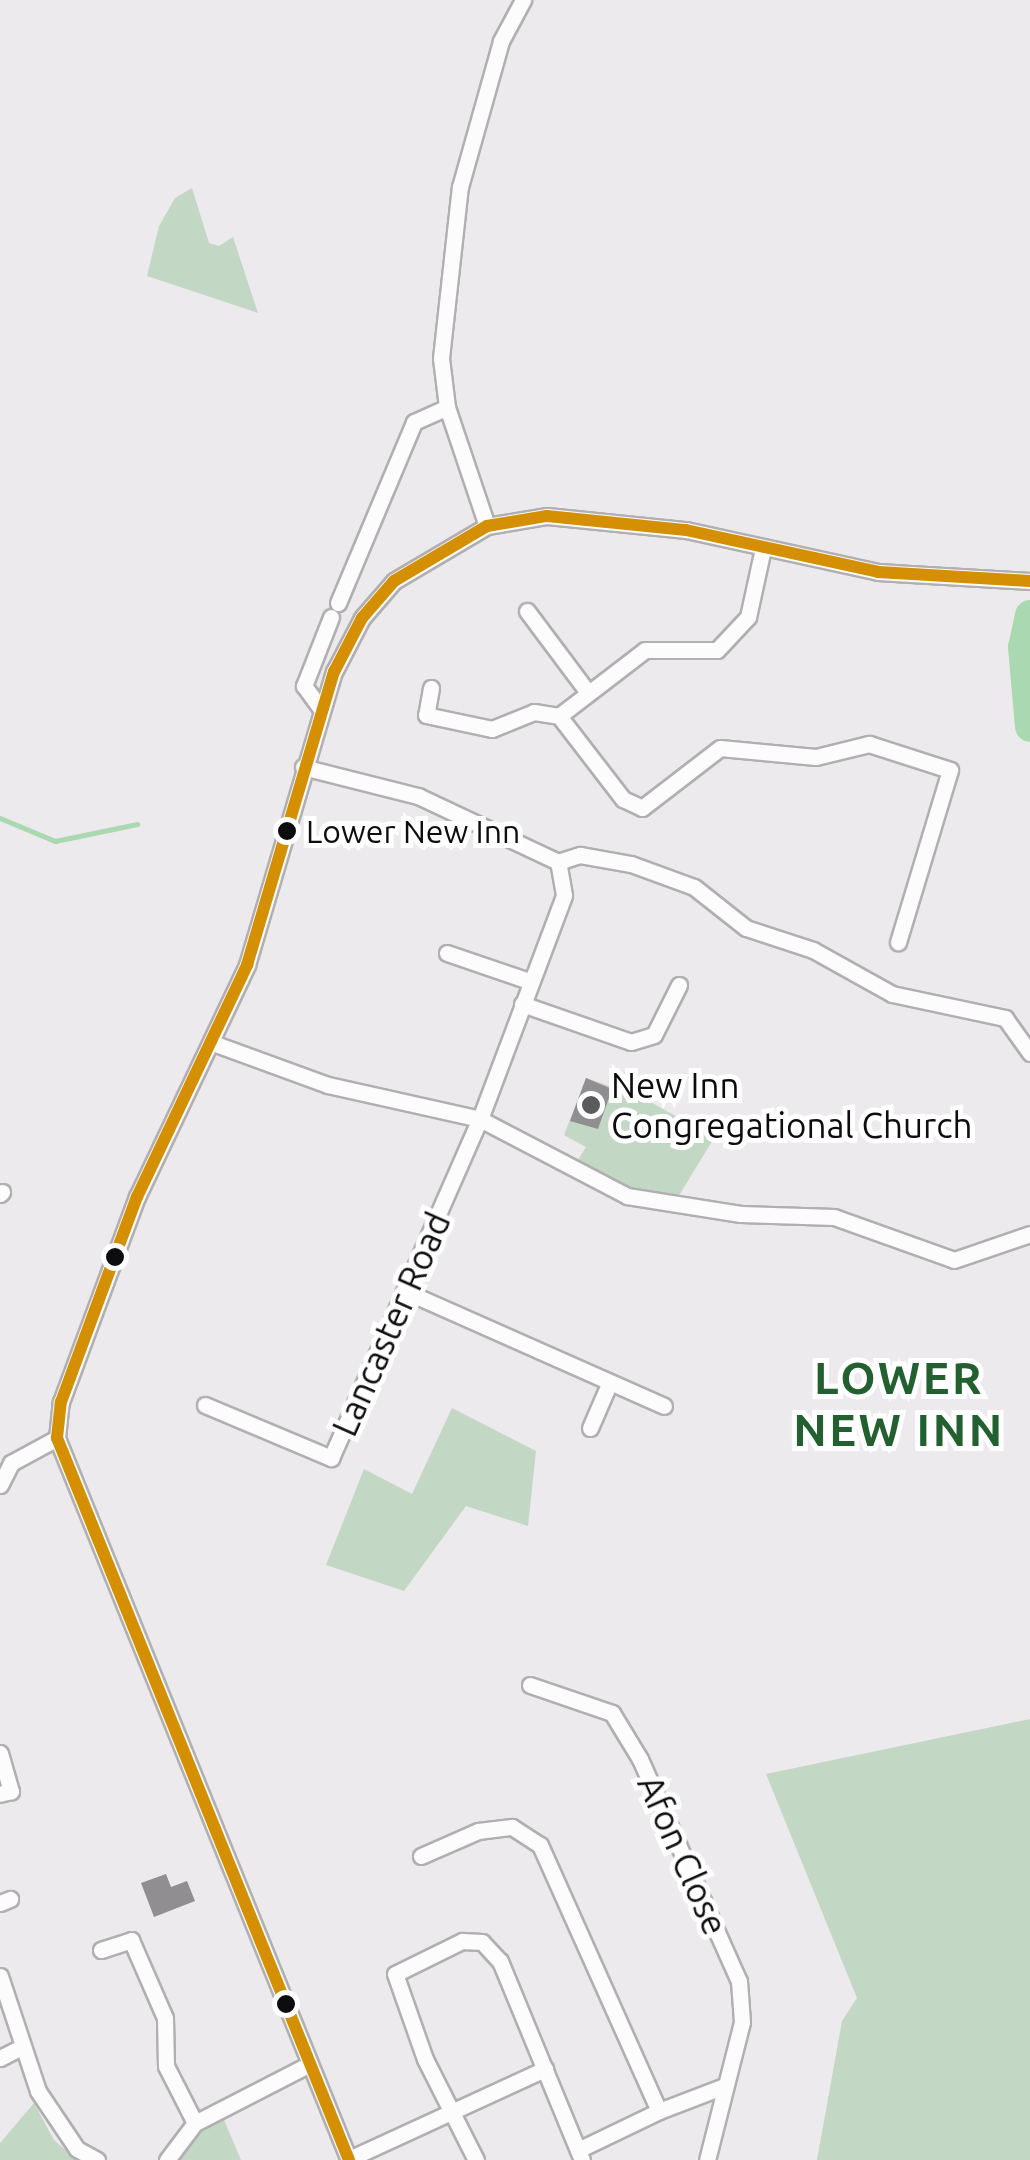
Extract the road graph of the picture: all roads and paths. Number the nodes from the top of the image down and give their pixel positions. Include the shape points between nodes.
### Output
1 (523, 0) edge
2 (447, 407) junction
3 (487, 526) junction
4 (763, 548) junction
5 (1030, 581) edge
6 (527, 611) dead end
7 (432, 688) dead end
8 (586, 690) junction
9 (322, 709) junction
10 (559, 716) junction
11 (303, 767) junction
12 (558, 862) junction
13 (898, 942) dead end
14 (447, 953) dead end
15 (530, 981) junction
16 (679, 984) dead end
17 (522, 1004) junction
18 (213, 1043) junction
19 (1030, 1053) edge
20 (480, 1119) junction
21 (1030, 1234) edge
22 (408, 1292) junction
23 (609, 1384) junction
24 (206, 1405) dead end
25 (664, 1406) dead end
26 (590, 1428) dead end
27 (57, 1438) junction
28 (6, 1459) edge
29 (0, 1486) edge
30 (530, 1686) dead end
31 (0, 1753) edge
32 (0, 1794) edge
33 (421, 1856) dead end
34 (101, 1950) dead end
35 (0, 1976) edge
36 (22, 2048) junction
37 (0, 2058) edge
38 (310, 2064) junction
39 (546, 2069) junction
40 (724, 2086) junction
41 (659, 2111) junction
42 (452, 2114) junction
43 (195, 2124) junction
44 (580, 2155) edge
45 (97, 2160) edge
46 (167, 2160) edge
47 (349, 2160) edge
48 (476, 2160) edge
49 (707, 2160) edge

1 - 2 street via 501,40 460,187 441,358
2 - 3 street
2 - 9 street via 414,422 334,610 304,686
3 - 4 street via 546,516 621,519
3 - 9 street via 394,580 362,618
4 - 5 street via 878,572
4 - 8 street via 748,617 717,650 645,650
6 - 8 street
7 - 10 street via 426,715 492,729 534,712
8 - 10 street
9 - 11 street
10 - 13 street via 622,799 642,808 720,748 816,757 869,744 950,770
11 - 12 street via 418,796
11 - 18 street via 247,965
12 - 15 street, Lancaster Road via 564,895
12 - 19 street via 580,855 631,864 694,887 746,928 813,950 892,994 1005,1018
14 - 15 street
15 - 17 street, Lancaster Road
16 - 17 street via 654,1034 631,1042
17 - 20 street, Lancaster Road
18 - 20 street via 328,1085
18 - 27 street via 137,1197 61,1402
20 - 21 street via 627,1196 741,1214 834,1217 954,1260
20 - 22 street, Lancaster Road
22 - 23 street
22 - 24 street, Lancaster Road via 331,1458
23 - 25 street
23 - 26 street
27 - 28 street
27 - 38 street
28 - 29 street
30 - 40 street, Afon Close via 612,1714 640,1759 739,1980 742,2022
31 - 32 street via 11,1791
33 - 41 street via 478,1831 512,1828 540,1845
34 - 43 street via 130,1940 165,2018 166,2066
35 - 36 street
36 - 37 street
36 - 45 street via 38,2091 77,2149
38 - 43 street
38 - 47 street
39 - 42 street
39 - 42 street via 500,1961 482,1942 462,1940 395,1974
39 - 44 street
40 - 41 street
40 - 49 street, Afon Close
41 - 44 street
42 - 47 street
42 - 48 street
43 - 46 street

